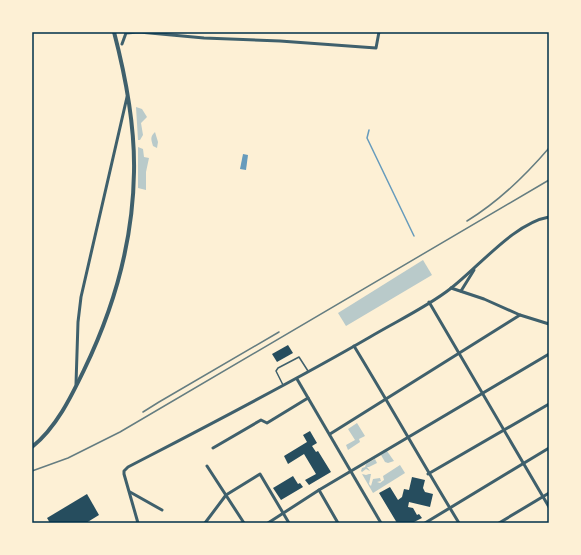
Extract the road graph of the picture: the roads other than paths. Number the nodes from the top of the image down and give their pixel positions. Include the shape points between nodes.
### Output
1 (114, 32) edge
2 (378, 32) edge
3 (122, 44) dead end
4 (128, 93) junction
5 (549, 217) edge
6 (476, 267) junction
7 (451, 288) junction
8 (461, 291) junction
9 (430, 302) junction
10 (520, 315) junction
11 (549, 324) edge
12 (354, 346) junction
13 (459, 353) junction
14 (548, 355) edge
15 (549, 359) edge
16 (309, 372) junction
17 (297, 379) junction
18 (284, 385) junction
19 (76, 387) junction
20 (482, 393) junction
21 (308, 398) junction
22 (387, 400) junction
23 (549, 404) edge
24 (504, 430) junction
25 (330, 434) junction
26 (407, 437) junction
27 (32, 446) edge
28 (213, 448) dead end
29 (549, 448) edge
30 (524, 464) junction
31 (208, 466) dead end
32 (351, 470) junction
33 (428, 474) junction
34 (319, 490) junction
35 (130, 492) junction
36 (549, 493) edge
37 (226, 495) junction
38 (543, 496) junction
39 (549, 507) edge
40 (449, 508) junction
41 (162, 510) dead end
42 (282, 513) junction
43 (138, 523) edge
44 (205, 523) edge
45 (244, 523) edge
46 (268, 523) edge
47 (289, 523) edge
48 (338, 523) edge
49 (381, 523) edge
50 (425, 523) edge
51 (459, 523) edge
52 (499, 523) edge

1 - 4 street
2 - 3 street via 376,48 140,32 126,33
4 - 19 street via 81,297
4 - 19 street via 134,172 127,244 111,307 98,342
5 - 6 street via 523,227
6 - 7 street
6 - 8 street
7 - 8 street
7 - 9 street
8 - 10 street
9 - 12 street
9 - 13 street
10 - 11 street
10 - 13 street
12 - 16 street
12 - 22 street
13 - 20 street
13 - 22 street
14 - 15 street
14 - 20 street
16 - 17 street
16 - 18 lane via 301,359 296,357 276,370
17 - 18 street
17 - 21 street
18 - 35 street via 128,467 124,474
19 - 27 street via 53,425
20 - 24 street
20 - 26 street
21 - 25 street
21 - 28 street via 267,423 262,420
22 - 25 street
22 - 26 street
23 - 24 street
24 - 30 street
24 - 33 street
25 - 32 street
26 - 32 street
26 - 33 street
29 - 30 street
30 - 38 street
30 - 40 street
31 - 37 street
32 - 34 street
32 - 49 street
33 - 40 street
34 - 42 street
34 - 48 street
35 - 41 street
35 - 43 street
36 - 38 street
37 - 42 street via 260,474
37 - 44 street
37 - 45 street
38 - 39 street
38 - 52 street
40 - 50 street
40 - 51 street
42 - 46 street
42 - 47 street

